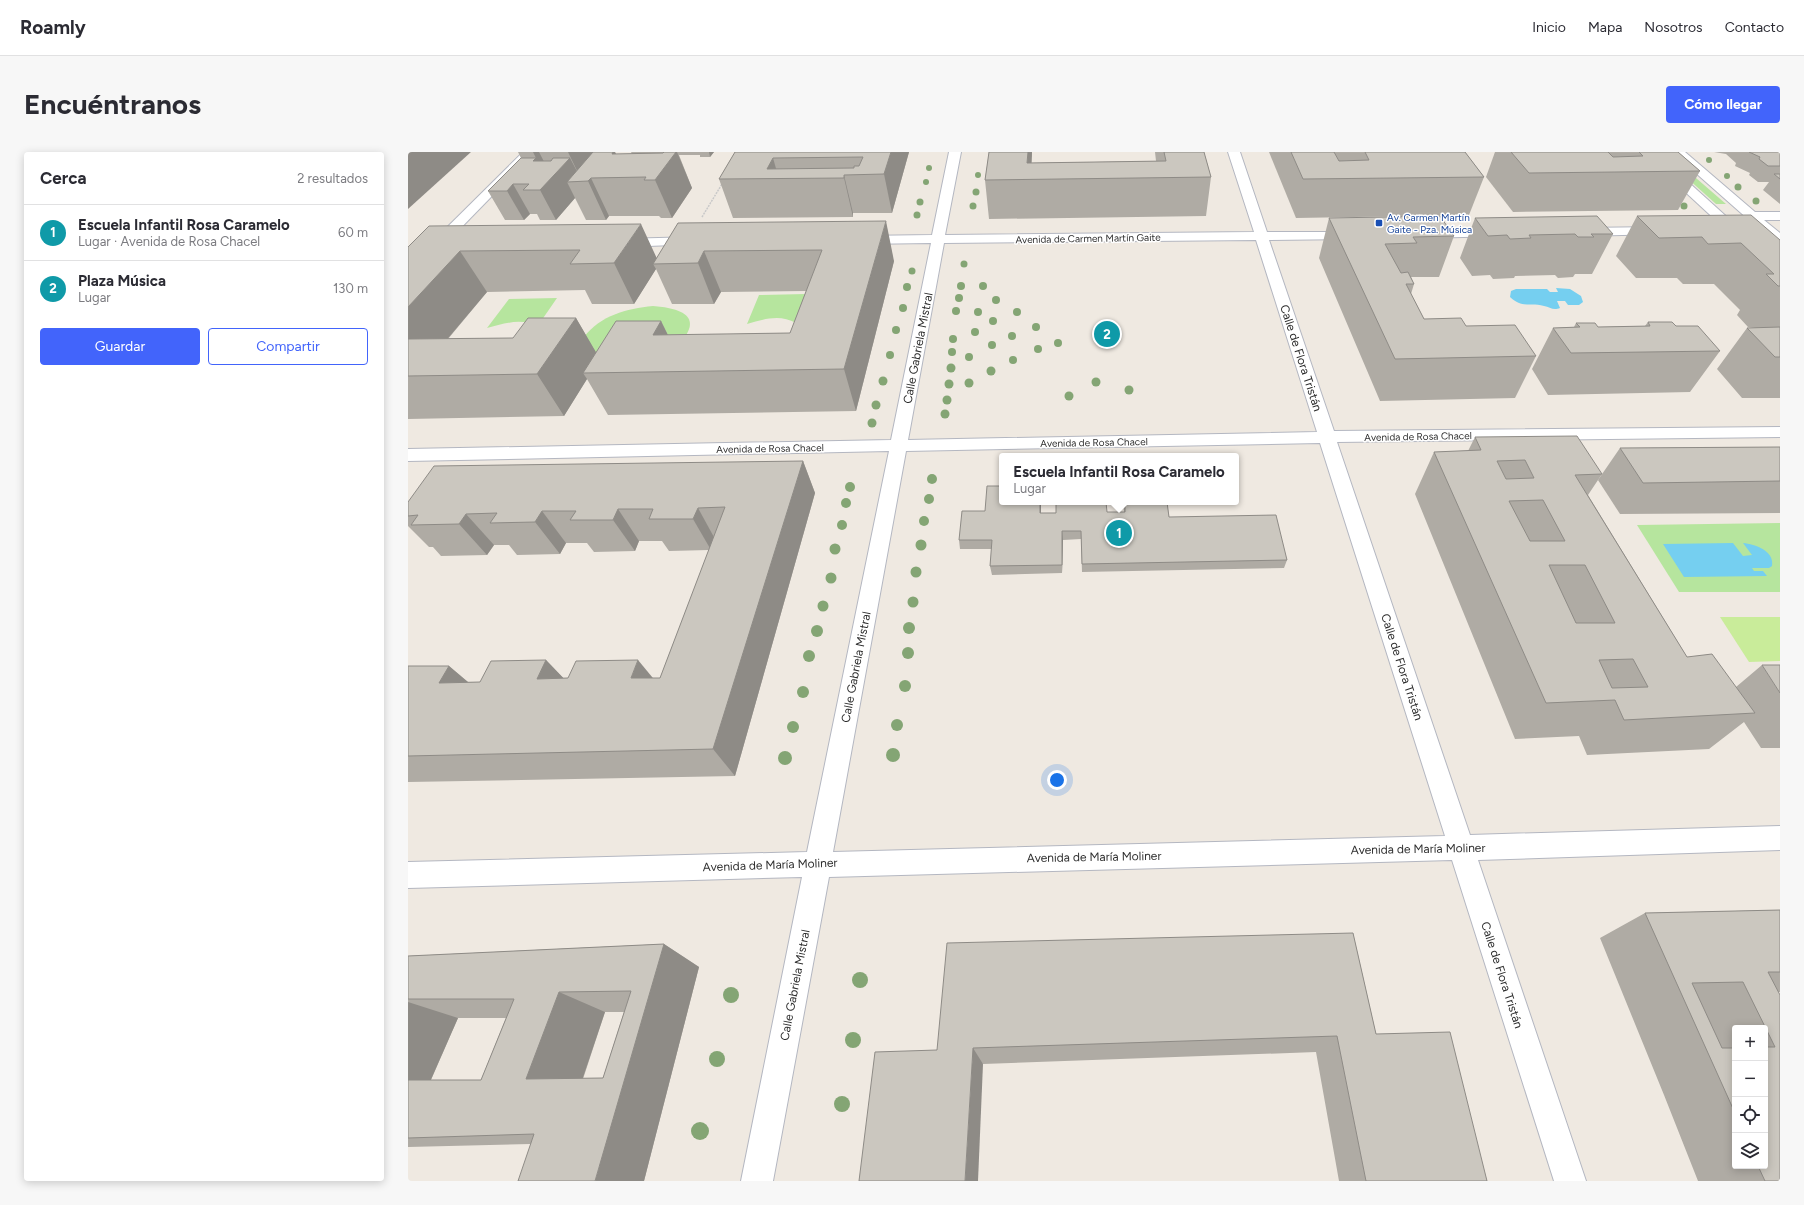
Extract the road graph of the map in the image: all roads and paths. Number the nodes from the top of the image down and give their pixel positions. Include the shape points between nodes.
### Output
1 (529, 152) edge
2 (955, 152) edge
3 (1234, 152) edge
4 (1648, 152) edge
5 (1678, 152) edge
6 (723, 184) dead end
7 (1752, 216) junction
8 (1780, 216) edge
9 (1767, 229) junction
10 (1674, 230) edge
11 (1712, 230) edge
12 (1734, 230) junction
13 (1510, 232) edge
14 (1565, 232) edge
15 (1370, 234) edge
16 (1408, 234) edge
17 (1262, 236) junction
18 (845, 240) edge
19 (939, 240) junction
20 (1780, 240) edge
21 (712, 241) edge
22 (687, 242) junction
23 (607, 243) edge
24 (415, 246) edge
25 (435, 246) junction
26 (451, 246) edge
27 (1780, 272) edge
28 (408, 274) edge
29 (1780, 432) edge
30 (1327, 437) junction
31 (899, 446) junction
32 (408, 455) edge
33 (1780, 838) edge
34 (1461, 848) junction
35 (818, 864) junction
36 (408, 875) edge
37 (757, 1181) edge
38 (1570, 1181) edge

1 - 25 street
2 - 19 street, Calle Gabriela Mistral
3 - 17 street, Calle de Flora Tristán
4 - 12 street
5 - 7 street
6 - 22 path
7 - 8 street
7 - 9 street
9 - 12 street
9 - 20 street
10 - 14 street
11 - 12 street
12 - 27 street
13 - 16 street
15 - 17 street, Avenida de Carmen Martín Gaite
17 - 19 street, Avenida de Carmen Martín Gaite
17 - 30 street, Calle de Flora Tristán
18 - 19 street, Avenida de Carmen Martín Gaite
19 - 31 street, Calle Gabriela Mistral
21 - 22 street
22 - 23 street
24 - 25 street
25 - 26 street
25 - 28 street
29 - 30 street, Avenida de Rosa Chacel
30 - 31 street, Avenida de Rosa Chacel
30 - 34 street, Calle de Flora Tristán
31 - 32 street, Avenida de Rosa Chacel
31 - 35 street, Calle Gabriela Mistral
33 - 34 street, Avenida de María Moliner
34 - 35 street, Avenida de María Moliner
34 - 38 street, Calle de Flora Tristán
35 - 36 street, Avenida de María Moliner
35 - 37 street, Calle Gabriela Mistral

